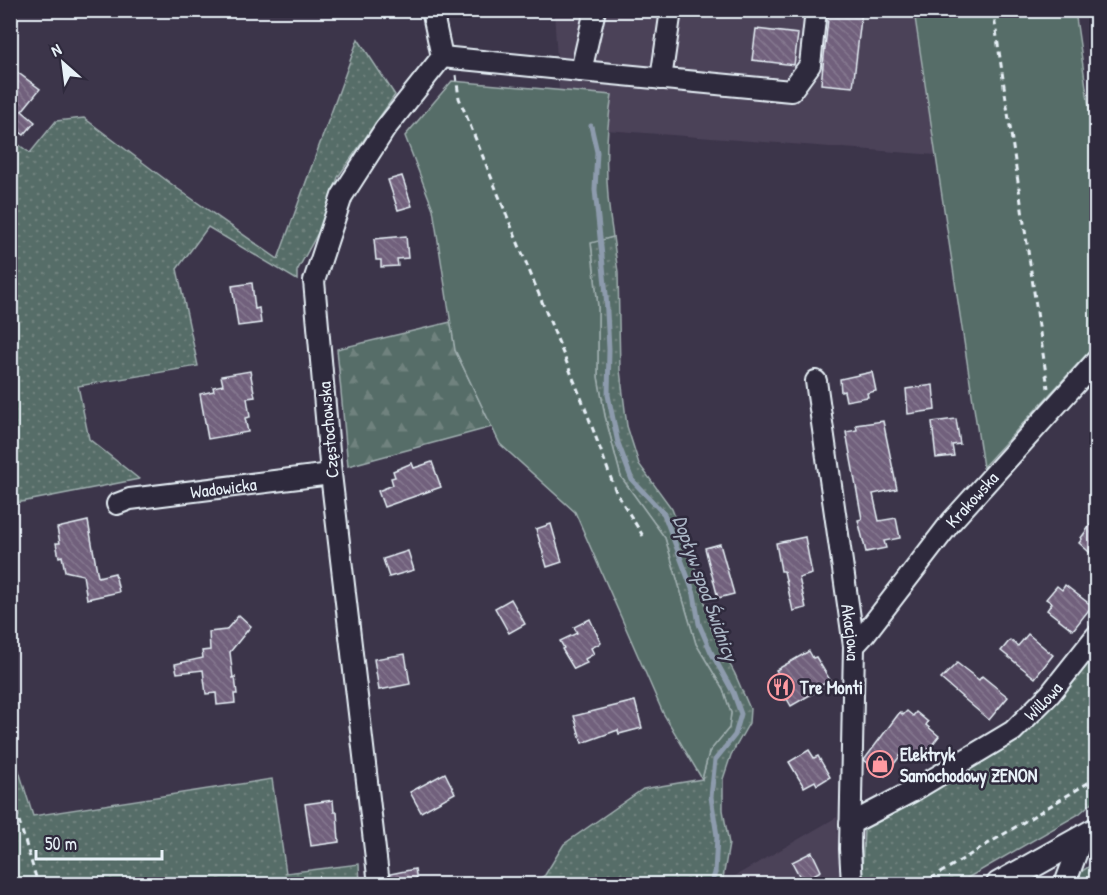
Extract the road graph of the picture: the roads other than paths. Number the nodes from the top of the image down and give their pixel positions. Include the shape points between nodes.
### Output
1 (432, 10) edge
2 (595, 10) edge
3 (671, 10) edge
4 (816, 10) edge
5 (448, 57) junction
6 (581, 72) junction
7 (660, 79) junction
8 (1096, 361) edge
9 (816, 381) dead end
10 (331, 474) junction
11 (117, 504) dead end
12 (1096, 636) edge
13 (854, 646) junction
14 (850, 824) junction
15 (1089, 834) edge
16 (379, 885) edge
17 (852, 885) edge
18 (999, 885) edge
19 (1065, 885) edge

1 - 5 street
2 - 6 street
3 - 7 street
4 - 7 street via 810,65 791,91
5 - 6 street
5 - 10 street, Częstochowska via 385,129 342,196 314,281
6 - 7 street
8 - 13 street, Krakowska via 951,522
9 - 13 street, Akacjowa
10 - 11 street, Wadowicka via 130,499
10 - 16 street, Częstochowska
12 - 14 street, Willowa via 1050,694 1013,731 914,791
13 - 14 street, Akacjowa
14 - 17 street, Akacjowa
15 - 18 main road
15 - 19 street

